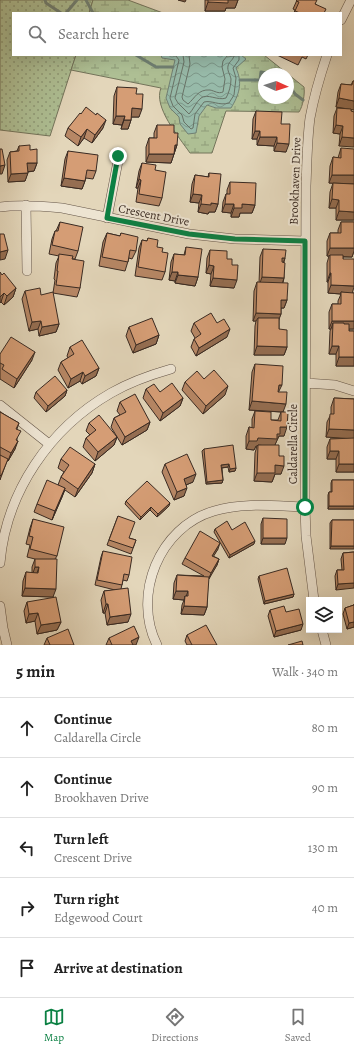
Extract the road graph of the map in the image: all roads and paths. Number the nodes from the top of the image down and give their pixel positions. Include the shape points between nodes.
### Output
1 (351, 0) edge
2 (342, 18) edge
3 (327, 56) edge
4 (118, 156) dead end
5 (26, 205) junction
6 (0, 207) edge
7 (107, 218) junction
8 (305, 241) junction
9 (27, 270) dead end
10 (171, 369) dead end
11 (306, 383) junction
12 (354, 390) edge
13 (0, 405) edge
14 (49, 444) junction
15 (305, 507) junction
16 (0, 563) edge
17 (314, 597) edge
18 (0, 606) edge
19 (323, 633) edge
20 (7, 645) edge
21 (157, 645) edge
22 (326, 645) edge

1 - 2 street
3 - 8 street, Brookhaven Drive via 317,85 307,147
4 - 7 street
5 - 6 street, Crescent Drive
5 - 7 street, Crescent Drive via 62,208
5 - 9 street
7 - 8 street, Crescent Drive via 189,234 235,239
8 - 11 street, Brookhaven Drive
10 - 14 street via 150,375 112,392 73,420
11 - 12 street via 335,385
11 - 15 street, Caldarella Circle
13 - 14 street
14 - 16 street via 32,468 8,519
15 - 17 street, Caldarella Circle
15 - 21 street via 240,506 212,511 198,517 175,535 157,560 148,588 148,615
18 - 20 street
19 - 22 street

